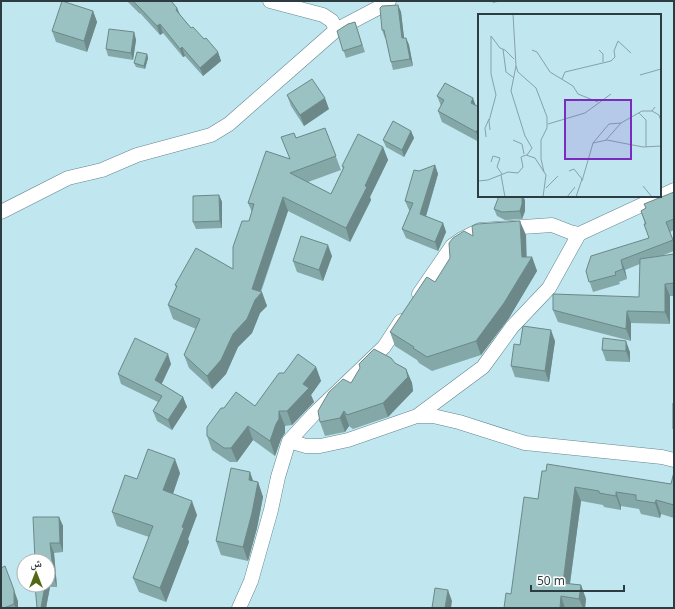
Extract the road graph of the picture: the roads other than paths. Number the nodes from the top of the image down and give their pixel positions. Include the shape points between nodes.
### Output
1 (270, 1) edge
2 (388, 1) edge
3 (336, 30) junction
4 (674, 190) edge
5 (661, 196) edge
6 (659, 197) edge
7 (1, 212) edge
8 (579, 234) junction
9 (417, 416) junction
10 (289, 441) junction
11 (674, 460) edge
12 (239, 608) edge

1 - 3 street via 323,14 332,21
2 - 3 street
3 - 7 street via 229,124 211,135 137,155 102,170 68,178
4 - 5 street
6 - 8 street
8 - 9 street via 549,288 512,327 483,367
8 - 10 street via 552,225 480,230 452,246 384,347
9 - 10 street via 348,440 320,446 306,446
9 - 11 street via 433,416 459,422 525,443
10 - 12 street via 251,581

